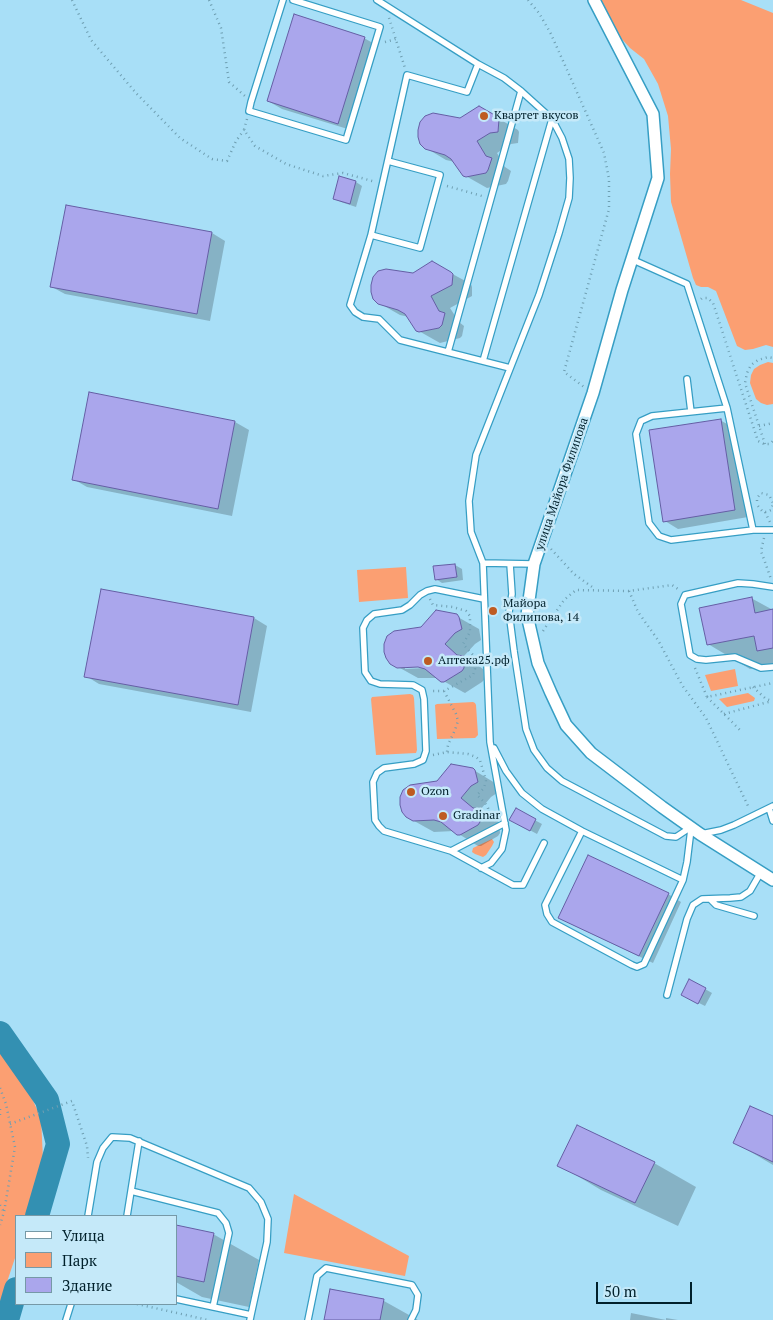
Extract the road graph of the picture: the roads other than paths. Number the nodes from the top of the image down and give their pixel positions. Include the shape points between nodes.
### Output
1 (283, 0) edge
2 (293, 0) edge
3 (377, 0) edge
4 (594, 0) edge
5 (478, 64) junction
6 (521, 91) junction
7 (552, 119) junction
8 (388, 160) junction
9 (371, 234) junction
10 (631, 259) junction
11 (448, 352) junction
12 (483, 361) junction
13 (510, 368) junction
14 (686, 379) dead end
15 (727, 408) junction
16 (691, 412) junction
17 (753, 530) junction
18 (773, 530) edge
19 (483, 563) junction
20 (510, 564) junction
21 (534, 564) junction
22 (773, 586) edge
23 (484, 599) junction
24 (773, 666) edge
25 (490, 742) junction
26 (771, 807) edge
27 (773, 821) edge
28 (505, 823) junction
29 (582, 831) junction
30 (696, 831) junction
31 (544, 843) dead end
32 (451, 851) junction
33 (481, 868) junction
34 (761, 872) junction
35 (683, 880) junction
36 (773, 880) edge
37 (710, 899) junction
38 (754, 916) dead end
39 (667, 995) dead end
40 (139, 1142) junction
41 (131, 1191) junction
42 (88, 1215) edge
43 (126, 1215) edge
44 (178, 1299) edge
45 (71, 1305) edge
46 (214, 1307) junction
47 (250, 1317) edge
48 (66, 1320) edge
49 (308, 1320) edge
50 (411, 1320) edge

1 - 2 lane via 249,111 346,140 380,27
3 - 5 lane
4 - 10 street, улица Майора Филипова via 653,114 658,178
5 - 6 lane
5 - 8 lane via 467,92 407,75
6 - 7 lane
6 - 11 lane
7 - 12 lane
7 - 13 lane via 569,159 568,198 539,295
8 - 9 lane
8 - 9 lane via 440,175 420,248
9 - 11 lane via 350,305 354,312 379,319 400,340
10 - 15 lane via 687,284
10 - 21 street, улица Майора Филипова via 593,393
11 - 12 lane
12 - 13 lane
13 - 19 lane via 476,455 469,501 471,532
14 - 16 lane
15 - 16 lane
15 - 17 lane
16 - 17 lane via 652,416 641,421 636,434 648,523 658,536 671,540
17 - 18 lane
19 - 20 lane
19 - 23 lane
20 - 21 lane
20 - 30 lane via 512,594 509,612 514,651 526,729 534,750 562,781 666,836
21 - 30 street, улица Майора Филипова via 527,615 538,662 566,725 591,753
22 - 24 lane via 738,583 685,594 681,604 690,655 706,660 735,657 761,668
23 - 25 lane
23 - 32 lane via 435,589 420,595 402,610 374,614 363,628 365,672 370,681 413,685 422,690 424,699 426,751 423,760 384,768 377,773 373,782 375,820 384,831
25 - 28 lane
25 - 29 lane via 522,793 542,809
26 - 27 lane
26 - 30 lane via 721,830
28 - 32 lane
28 - 33 lane via 502,849 491,863
29 - 35 lane
29 - 35 lane via 545,905 546,914 552,922 632,965 644,964
30 - 34 street, улица Майора Филипова
30 - 35 lane
31 - 33 lane via 523,885 513,885
32 - 33 lane
34 - 36 street, улица Майора Филипова
34 - 37 lane via 750,891 741,897
37 - 38 lane via 716,905
37 - 39 lane via 702,899 694,905 687,918
40 - 41 lane
40 - 42 lane via 130,1138 112,1138 103,1148 97,1162
40 - 47 lane via 249,1188 261,1202 268,1219 267,1242
41 - 43 lane
41 - 46 lane via 218,1214 226,1223 229,1233
44 - 46 lane
45 - 48 lane
46 - 47 lane
49 - 50 lane via 317,1276 326,1268 412,1285 418,1295

